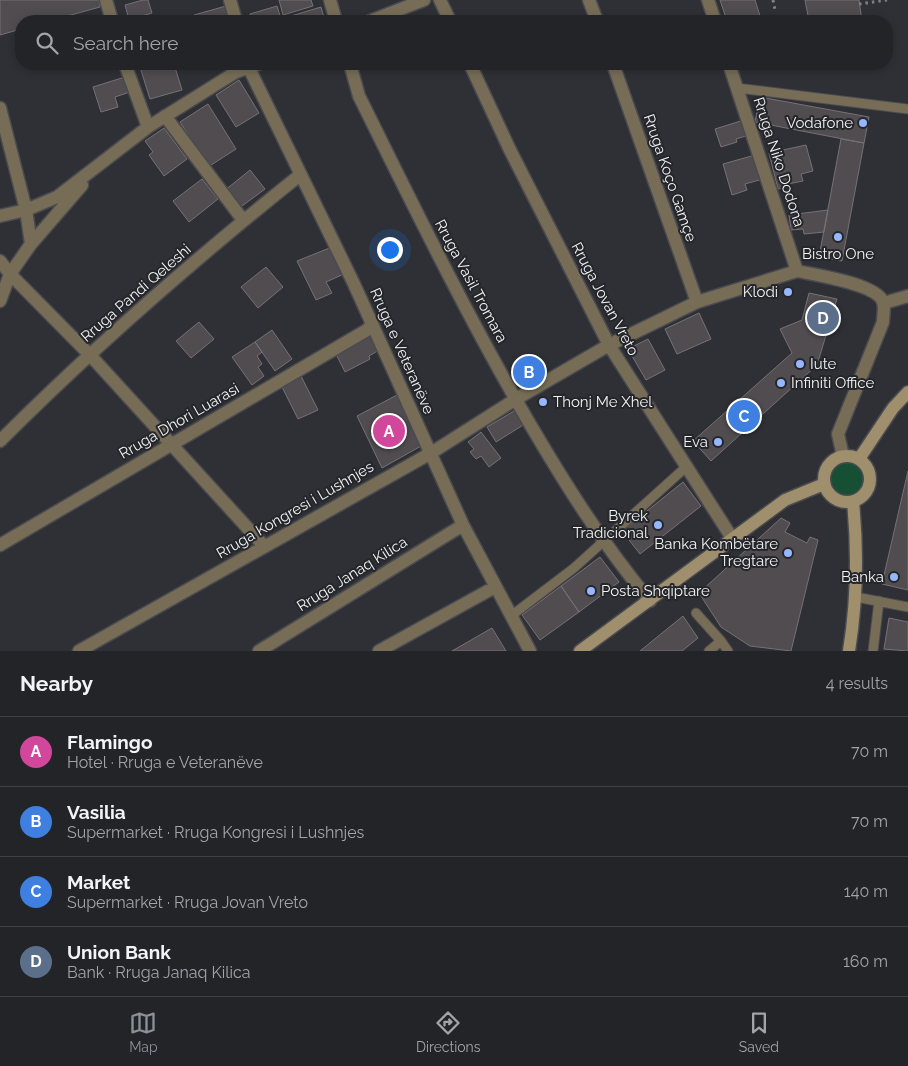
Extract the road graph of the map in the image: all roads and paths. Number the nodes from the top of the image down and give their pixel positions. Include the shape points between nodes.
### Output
1 (106, 0) edge
2 (230, 0) edge
3 (330, 0) edge
4 (424, 0) edge
5 (440, 0) edge
6 (589, 0) edge
7 (708, 0) edge
8 (773, 0) edge
9 (887, 0) edge
10 (859, 4) dead end
11 (775, 10) dead end
12 (110, 15) edge
13 (234, 15) edge
14 (334, 15) edge
15 (385, 15) edge
16 (447, 15) edge
17 (595, 15) edge
18 (713, 15) edge
19 (128, 70) edge
20 (240, 70) edge
21 (253, 70) edge
22 (352, 70) edge
23 (473, 70) edge
24 (615, 70) edge
25 (731, 70) edge
26 (737, 88) junction
27 (0, 108) edge
28 (908, 109) edge
29 (165, 116) junction
30 (148, 127) junction
31 (97, 167) junction
32 (300, 175) junction
33 (26, 210) junction
34 (0, 216) edge
35 (243, 220) junction
36 (32, 244) junction
37 (0, 261) edge
38 (797, 271) junction
39 (10, 274) junction
40 (908, 296) edge
41 (0, 301) edge
42 (697, 302) junction
43 (884, 303) junction
44 (372, 324) junction
45 (608, 345) junction
46 (90, 355) junction
47 (908, 392) edge
48 (516, 399) junction
49 (0, 441) edge
50 (172, 444) junction
51 (430, 453) junction
52 (843, 456) junction
53 (859, 459) junction
54 (686, 467) junction
55 (824, 484) junction
56 (853, 502) junction
57 (462, 525) junction
58 (732, 538) junction
59 (603, 541) junction
60 (0, 545) edge
61 (264, 546) junction
62 (495, 587) junction
63 (856, 597) junction
64 (650, 601) junction
65 (879, 601) junction
66 (908, 607) edge
67 (696, 613) dead end
68 (511, 616) junction
69 (721, 641) junction
70 (79, 651) edge
71 (260, 651) edge
72 (379, 651) edge
73 (530, 651) edge
74 (580, 651) edge
75 (709, 651) edge
76 (728, 651) edge
77 (849, 651) edge
78 (873, 651) edge

1 - 12 street
2 - 13 street
3 - 14 street
4 - 15 street
5 - 16 street
6 - 17 street
7 - 18 street
8 - 11 path
9 - 10 path
19 - 30 street
20 - 29 street
21 - 32 street, Rruga e Veteranëve
22 - 48 street, Rruga Vasil Tromara via 360,96 456,291
23 - 45 street, Rruga Jovan Vreto
24 - 42 street, Rruga Koço Gamçe
25 - 26 street, Rruga Niko Dodona
26 - 28 lane
26 - 38 street, Rruga Niko Dodona
27 - 33 street
29 - 30 street
29 - 35 street
30 - 31 street
31 - 33 street via 57,196
31 - 36 street
32 - 35 street, Rruga Pandi Qeleshi
32 - 44 street, Rruga e Veteranëve
33 - 34 street
33 - 36 street
35 - 46 street, Rruga Pandi Qeleshi
36 - 39 street
37 - 39 street
38 - 42 street, Rruga Kongresi i Lushnjes
38 - 43 street via 860,286 878,294
39 - 41 street
39 - 46 street
40 - 43 street
42 - 45 street, Rruga Kongresi i Lushnjes
43 - 52 street via 883,322 838,434
44 - 50 street, Rruga Dhori Luarasi via 367,330
44 - 51 street, Rruga e Veteranëve
45 - 48 street, Rruga Kongresi i Lushnjes
45 - 54 street, Rruga Jovan Vreto
46 - 49 street, Rruga Pandi Qeleshi
46 - 50 street
47 - 53 main road via 893,408
48 - 51 street, Rruga Kongresi i Lushnjes
48 - 59 street, Rruga Vasil Tromara via 577,504
50 - 60 street, Rruga Dhori Luarasi
50 - 61 street
51 - 57 street, Rruga e Veteranëve
51 - 61 street, Rruga Kongresi i Lushnjes
52 - 53 main road
52 - 55 main road via 836,458 826,469
53 - 56 main road via 871,478 866,493
54 - 58 street, Rruga Jovan Vreto
54 - 59 lane
55 - 56 main road via 838,501
55 - 58 main road via 785,500
56 - 63 main road
57 - 62 street, Rruga e Veteranëve
57 - 71 street, Rruga Janaq Kilica
58 - 64 main road
59 - 64 street, Rruga Vasil Tromara
59 - 68 lane via 574,568
61 - 70 street, Rruga Kongresi i Lushnjes
62 - 68 street, Rruga e Veteranëve
62 - 72 street
63 - 65 lane
63 - 77 main road
64 - 74 main road
65 - 66 lane
65 - 78 lane
67 - 69 lane
68 - 73 street, Rruga e Veteranëve
69 - 75 lane
69 - 76 lane

